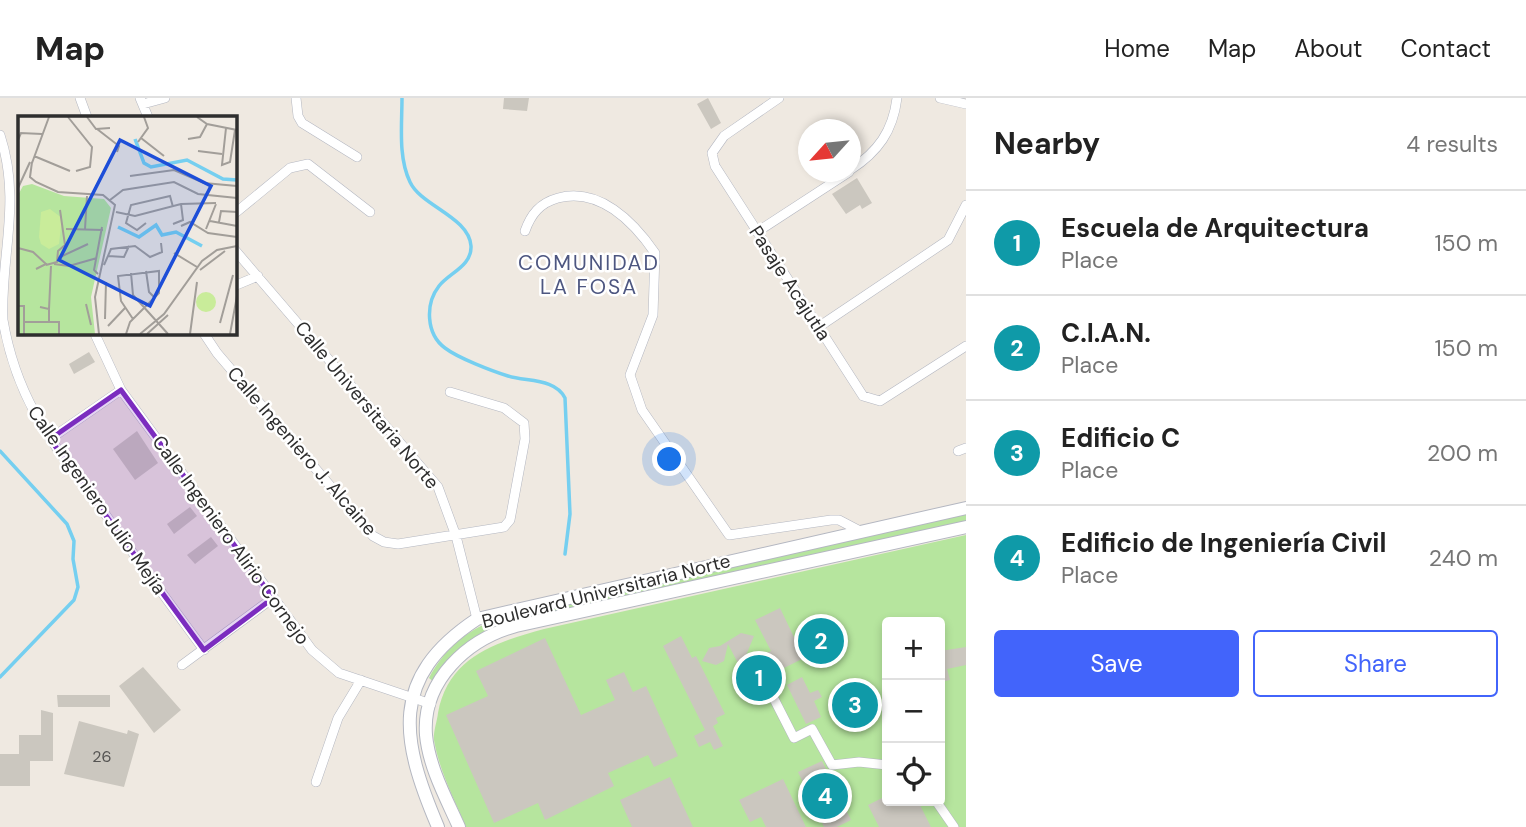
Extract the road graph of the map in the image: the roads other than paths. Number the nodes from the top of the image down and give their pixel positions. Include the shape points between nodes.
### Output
1 (80, 98) edge
2 (165, 98) edge
3 (296, 98) edge
4 (779, 98) edge
5 (897, 98) edge
6 (940, 98) edge
7 (141, 101) edge
8 (966, 104) edge
9 (87, 116) edge
10 (0, 135) edge
11 (357, 157) dead end
12 (861, 162) edge
13 (833, 182) edge
14 (966, 205) edge
15 (236, 212) edge
16 (370, 212) dead end
17 (526, 231) dead end
18 (757, 232) junction
19 (236, 251) edge
20 (258, 276) junction
21 (236, 285) edge
22 (820, 326) junction
23 (95, 334) edge
24 (204, 334) edge
25 (966, 346) edge
26 (121, 390) junction
27 (450, 392) dead end
28 (50, 439) junction
29 (966, 508) edge
30 (966, 527) edge
31 (860, 531) junction
32 (456, 536) junction
33 (273, 598) junction
34 (477, 620) junction
35 (204, 650) junction
36 (182, 665) dead end
37 (361, 680) junction
38 (771, 693) dead end
39 (412, 698) junction
40 (431, 704) junction
41 (882, 764) edge
42 (316, 782) dead end
43 (939, 806) edge
44 (438, 827) edge
45 (459, 827) edge
46 (954, 827) edge

1 - 9 street
2 - 7 street
3 - 11 street via 302,122
4 - 18 street, Pasaje Acajutla via 724,136 712,153 715,166
5 - 12 street via 881,146
6 - 8 street
10 - 28 street, Calle Ingeniero Julio Mejía via 10,194 2,317 20,386
13 - 18 street
14 - 22 street via 948,240
15 - 16 street via 290,168 308,164
17 - 31 street via 537,209 553,199 578,194 625,218 655,253 655,304 630,375 642,410 729,535 831,520
18 - 22 street, Pasaje Acajutla
19 - 20 street, Calle Universitaria Norte
20 - 21 street
20 - 32 street, Calle Universitaria Norte via 438,487
22 - 25 street, Pasaje Acajutla via 863,396 880,401
23 - 26 street, Calle Ingeniero Alirio Cornejo
24 - 32 street, Calle Ingeniero J. Alcaine via 373,536 398,544
26 - 28 street
26 - 33 street, Calle Ingeniero Alirio Cornejo
27 - 32 street, Calle Ingeniero J. Alcaine via 505,408 526,429 507,525
28 - 35 street, Calle Ingeniero Julio Mejía
29 - 31 main road, Boulevard Universitaria Norte
30 - 40 main road, Boulevard Universitaria Norte via 490,634 453,662
31 - 34 main road, Boulevard Universitaria Norte
32 - 34 street, Calle Universitaria Norte
33 - 35 street
33 - 37 street, Calle Ingeniero Alirio Cornejo via 325,662 339,673
34 - 39 main road, Boulevard Universitaria Norte via 439,650
35 - 36 street
37 - 39 street, Calle Ingeniero Alirio Cornejo
37 - 42 street via 338,719
38 - 41 street via 794,738 812,729 832,765
39 - 40 street, Calle Ingeniero Alirio Cornejo
39 - 44 main road, Boulevard Universitaria Norte via 412,758
40 - 45 main road, Boulevard Universitaria Norte via 428,743
43 - 46 street

